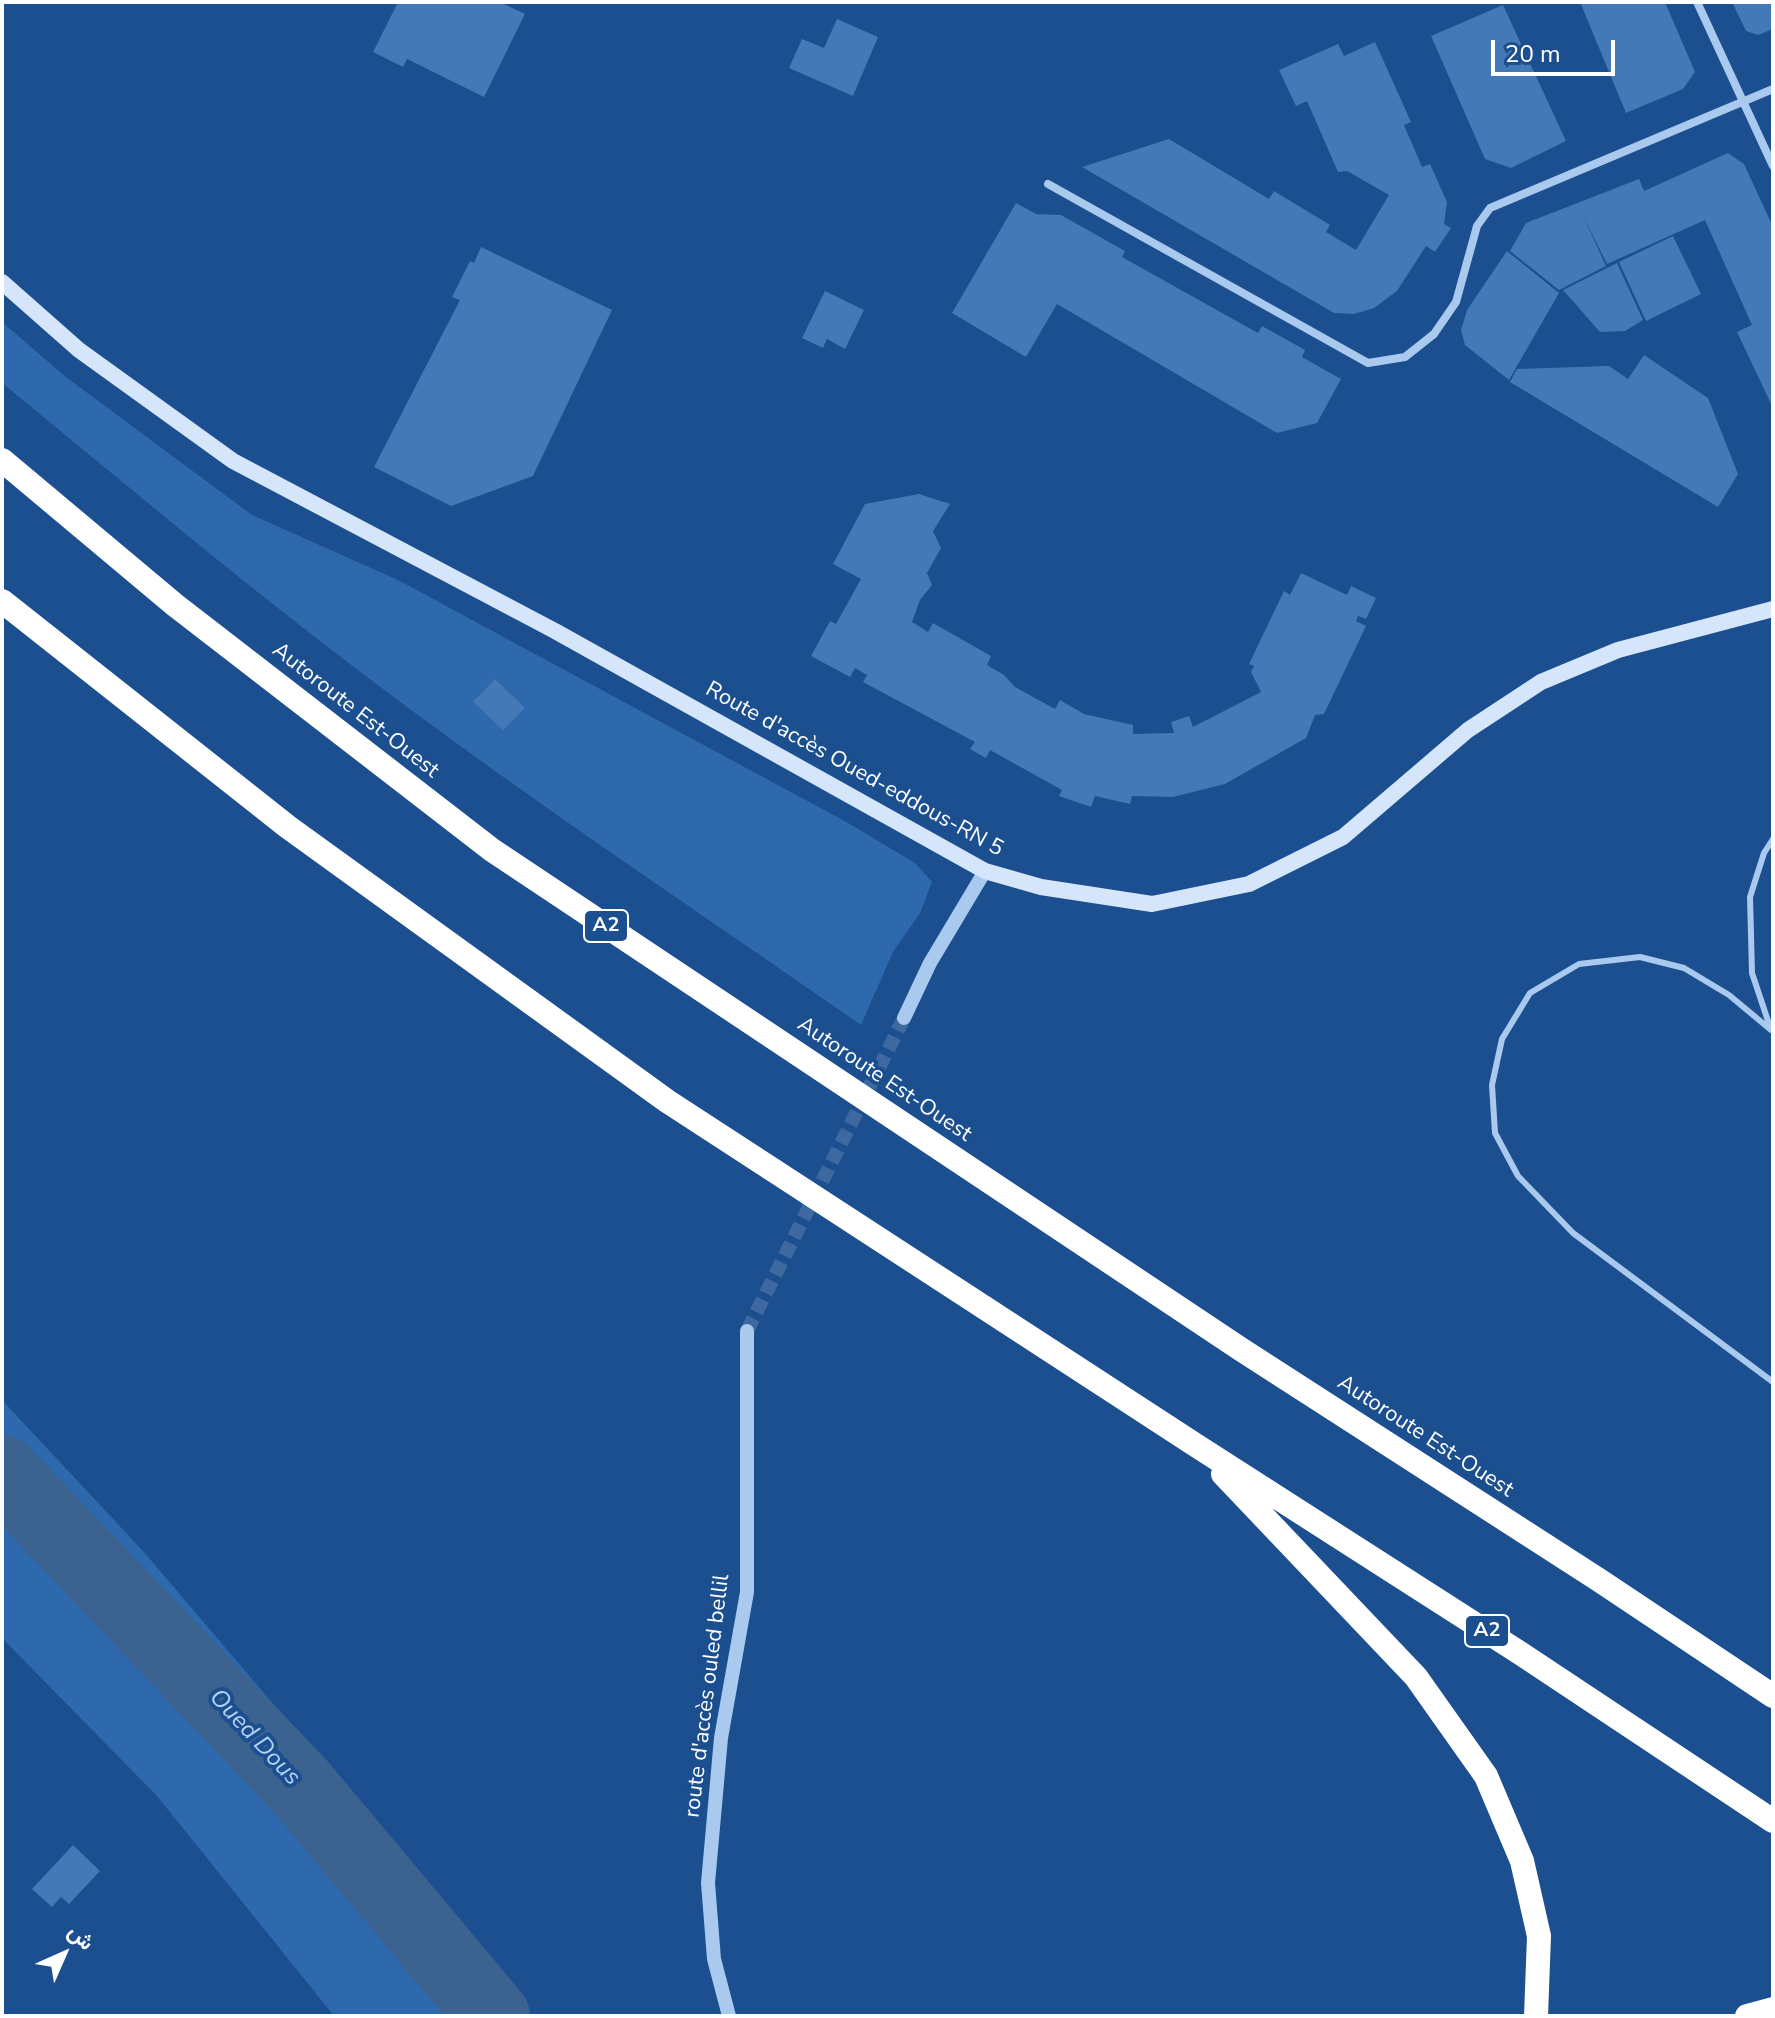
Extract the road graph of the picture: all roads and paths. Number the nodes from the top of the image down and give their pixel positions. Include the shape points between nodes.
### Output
1 (1697, 2) edge
2 (1773, 89) edge
3 (1743, 102) junction
4 (1773, 166) edge
5 (1048, 184) dead end
6 (2, 282) edge
7 (2, 460) edge
8 (2, 601) edge
9 (1773, 609) edge
10 (1773, 839) edge
11 (985, 871) junction
12 (904, 1018) tunnel mouth
13 (1772, 1031) edge
14 (747, 1331) tunnel mouth
15 (1773, 1382) edge
16 (1197, 1446) junction
17 (1773, 1696) edge
18 (1773, 1821) edge
19 (1773, 2009) edge
20 (729, 2016) edge
21 (1536, 2016) edge
22 (1747, 2016) edge

1 - 3 street
2 - 3 street
3 - 4 street
3 - 5 street via 1490,208 1477,226 1456,302 1434,334 1405,357 1368,363
6 - 11 main road, Route d'accès Oued-eddous-RN 5 via 79,350 233,461 569,639
7 - 17 highway, Autoroute Est-Ouest / A2 via 175,605 492,850
8 - 16 highway, A2 via 288,827 667,1101
9 - 11 main road, Route d'accès Oued-eddous-RN 5 via 1618,650 1541,682 1468,730 1343,837 1249,884 1152,904 1041,887
10 - 13 lane via 1750,897 1752,973
11 - 12 street
13 - 15 lane via 1729,995 1684,968 1640,957 1579,964 1530,993 1502,1039 1492,1085 1495,1133 1518,1176 1573,1233
14 - 20 street, route d'accès ouled bellil via 747,1592 721,1738 708,1883 714,1959
16 - 18 highway, A2
16 - 21 highway via 1416,1677 1486,1776 1522,1861 1539,1936
19 - 22 highway

